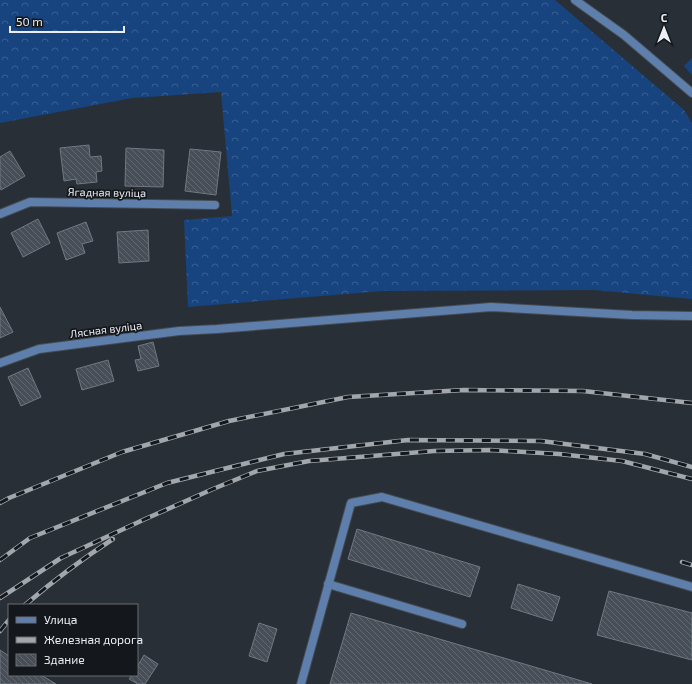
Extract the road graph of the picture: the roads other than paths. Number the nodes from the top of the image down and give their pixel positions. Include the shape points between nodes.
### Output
1 (575, 0) edge
2 (692, 93) edge
3 (215, 205) dead end
4 (0, 214) edge
5 (692, 316) edge
6 (0, 363) edge
7 (328, 584) junction
8 (692, 587) edge
9 (462, 624) dead end
10 (301, 684) edge

1 - 2 street via 624,35
3 - 4 street, Ягадная вуліца via 30,202
5 - 6 street, Лясная вуліца via 491,307 179,331 38,349
7 - 8 street via 351,503 382,497
7 - 9 street
7 - 10 street

